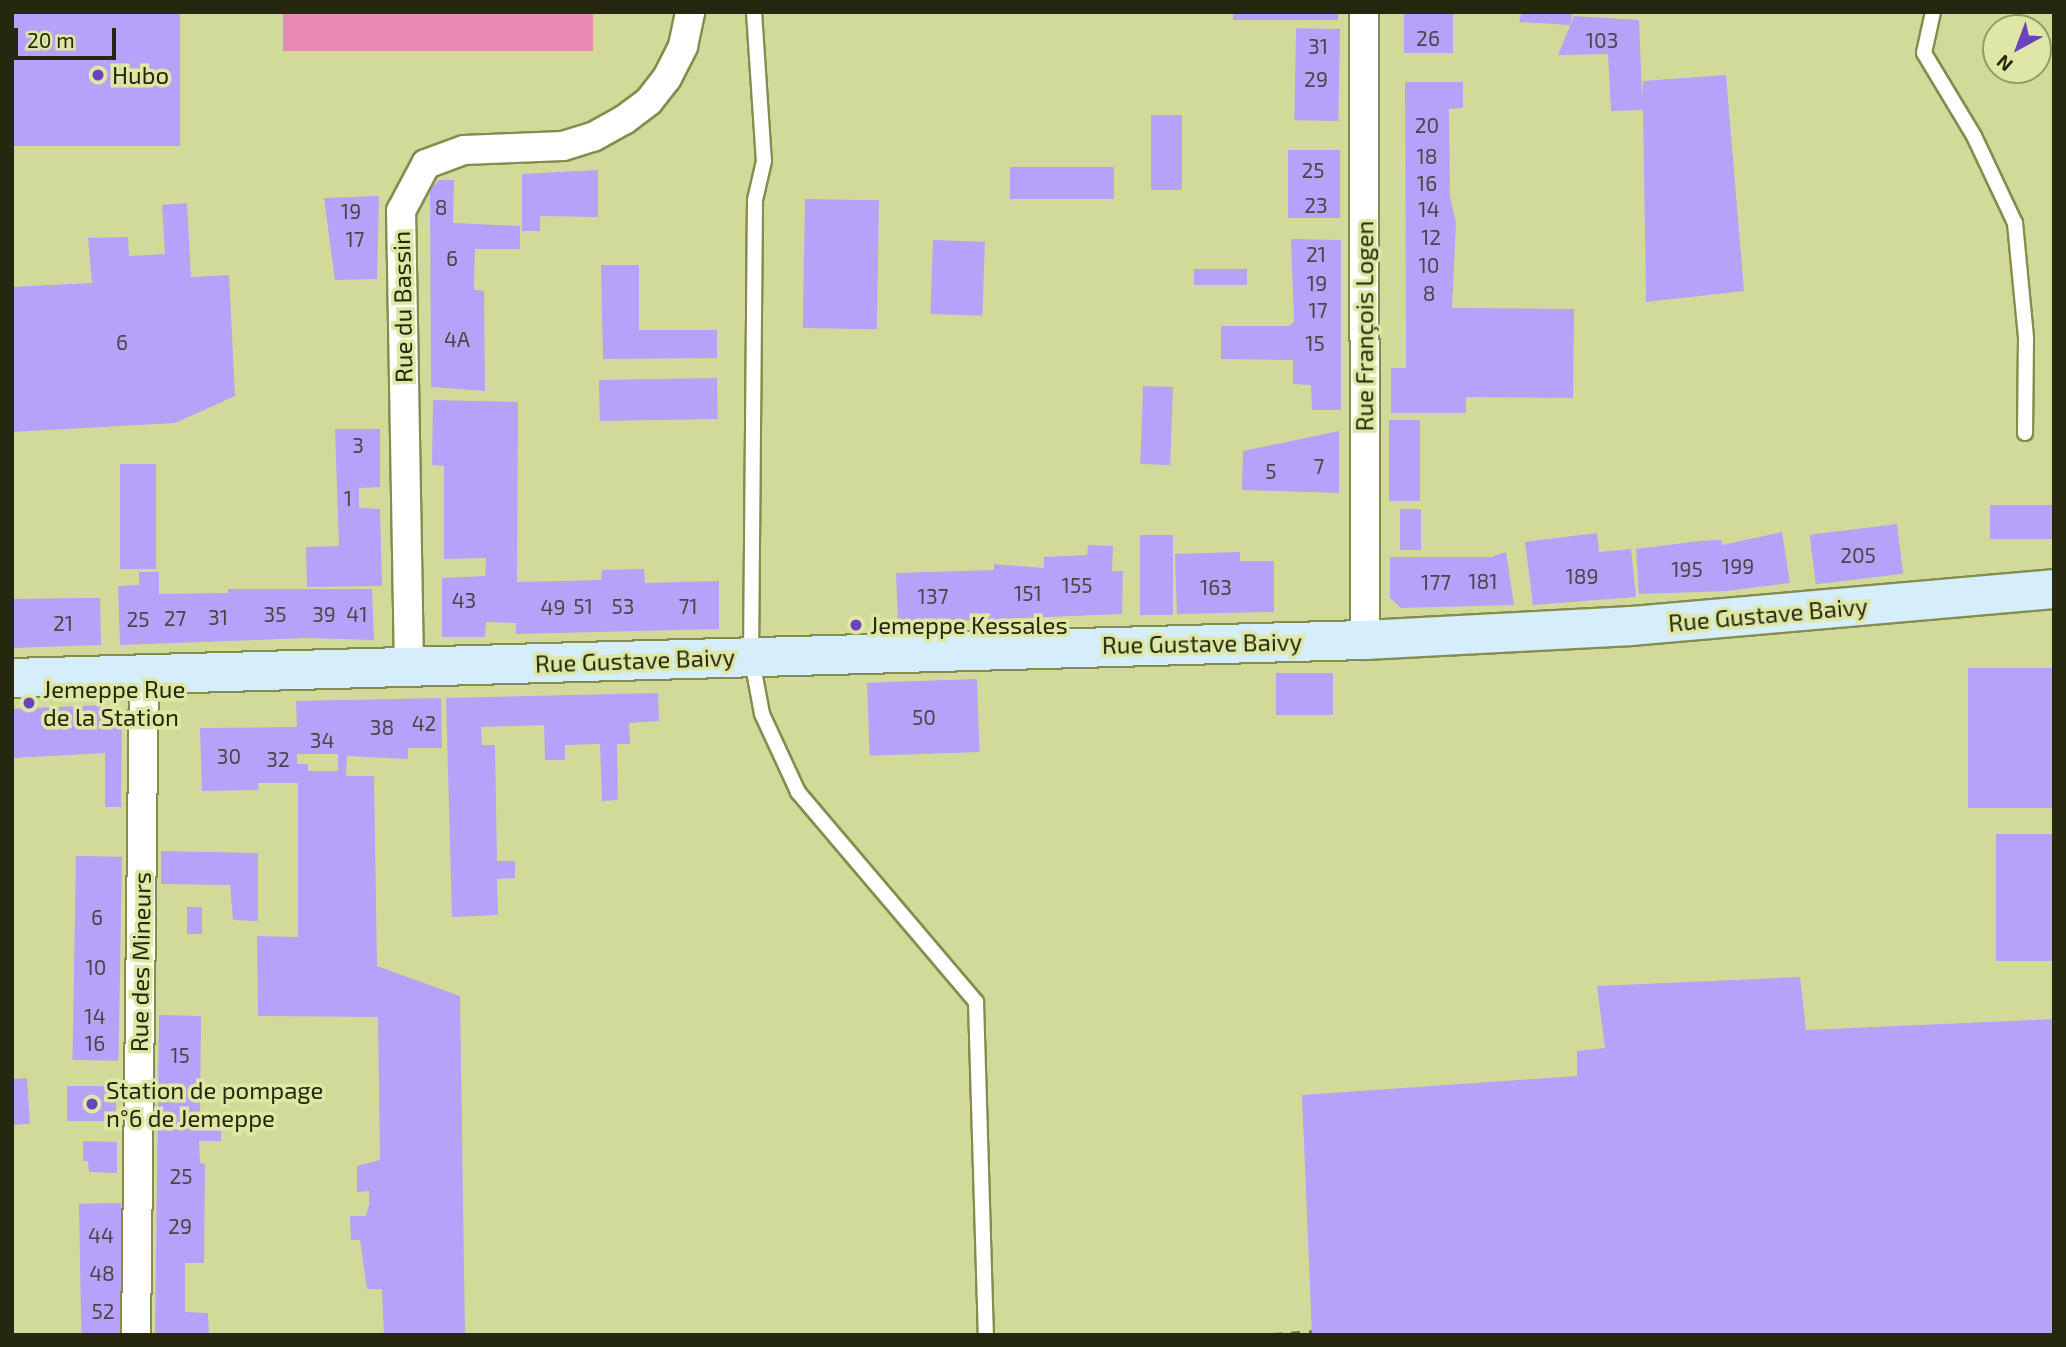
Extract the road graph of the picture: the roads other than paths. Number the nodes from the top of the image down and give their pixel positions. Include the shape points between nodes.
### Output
1 (690, 12) edge
2 (754, 12) edge
3 (1364, 12) edge
4 (1933, 12) edge
5 (2025, 433) dead end
6 (2054, 589) edge
7 (1365, 640) junction
8 (751, 656) junction
9 (409, 667) junction
10 (144, 673) junction
11 (12, 678) edge
12 (136, 1335) edge
13 (986, 1335) edge

1 - 9 street, Rue du Bassin via 683,46 667,78 649,101 624,120 593,137 562,146 464,150 426,164 401,211
2 - 8 lane via 764,161 755,200
3 - 7 street, Rue François Logen
4 - 5 lane via 1924,53 1974,136 2015,223 2026,338
6 - 7 street, Rue Gustave Baivy via 1632,626
7 - 8 street, Rue Gustave Baivy
8 - 9 street, Rue Gustave Baivy
8 - 13 lane via 762,714 797,792 976,1002
9 - 10 street, Rue Gustave Baivy
10 - 11 street, Rue Gustave Baivy
10 - 12 street, Rue des Mineurs

